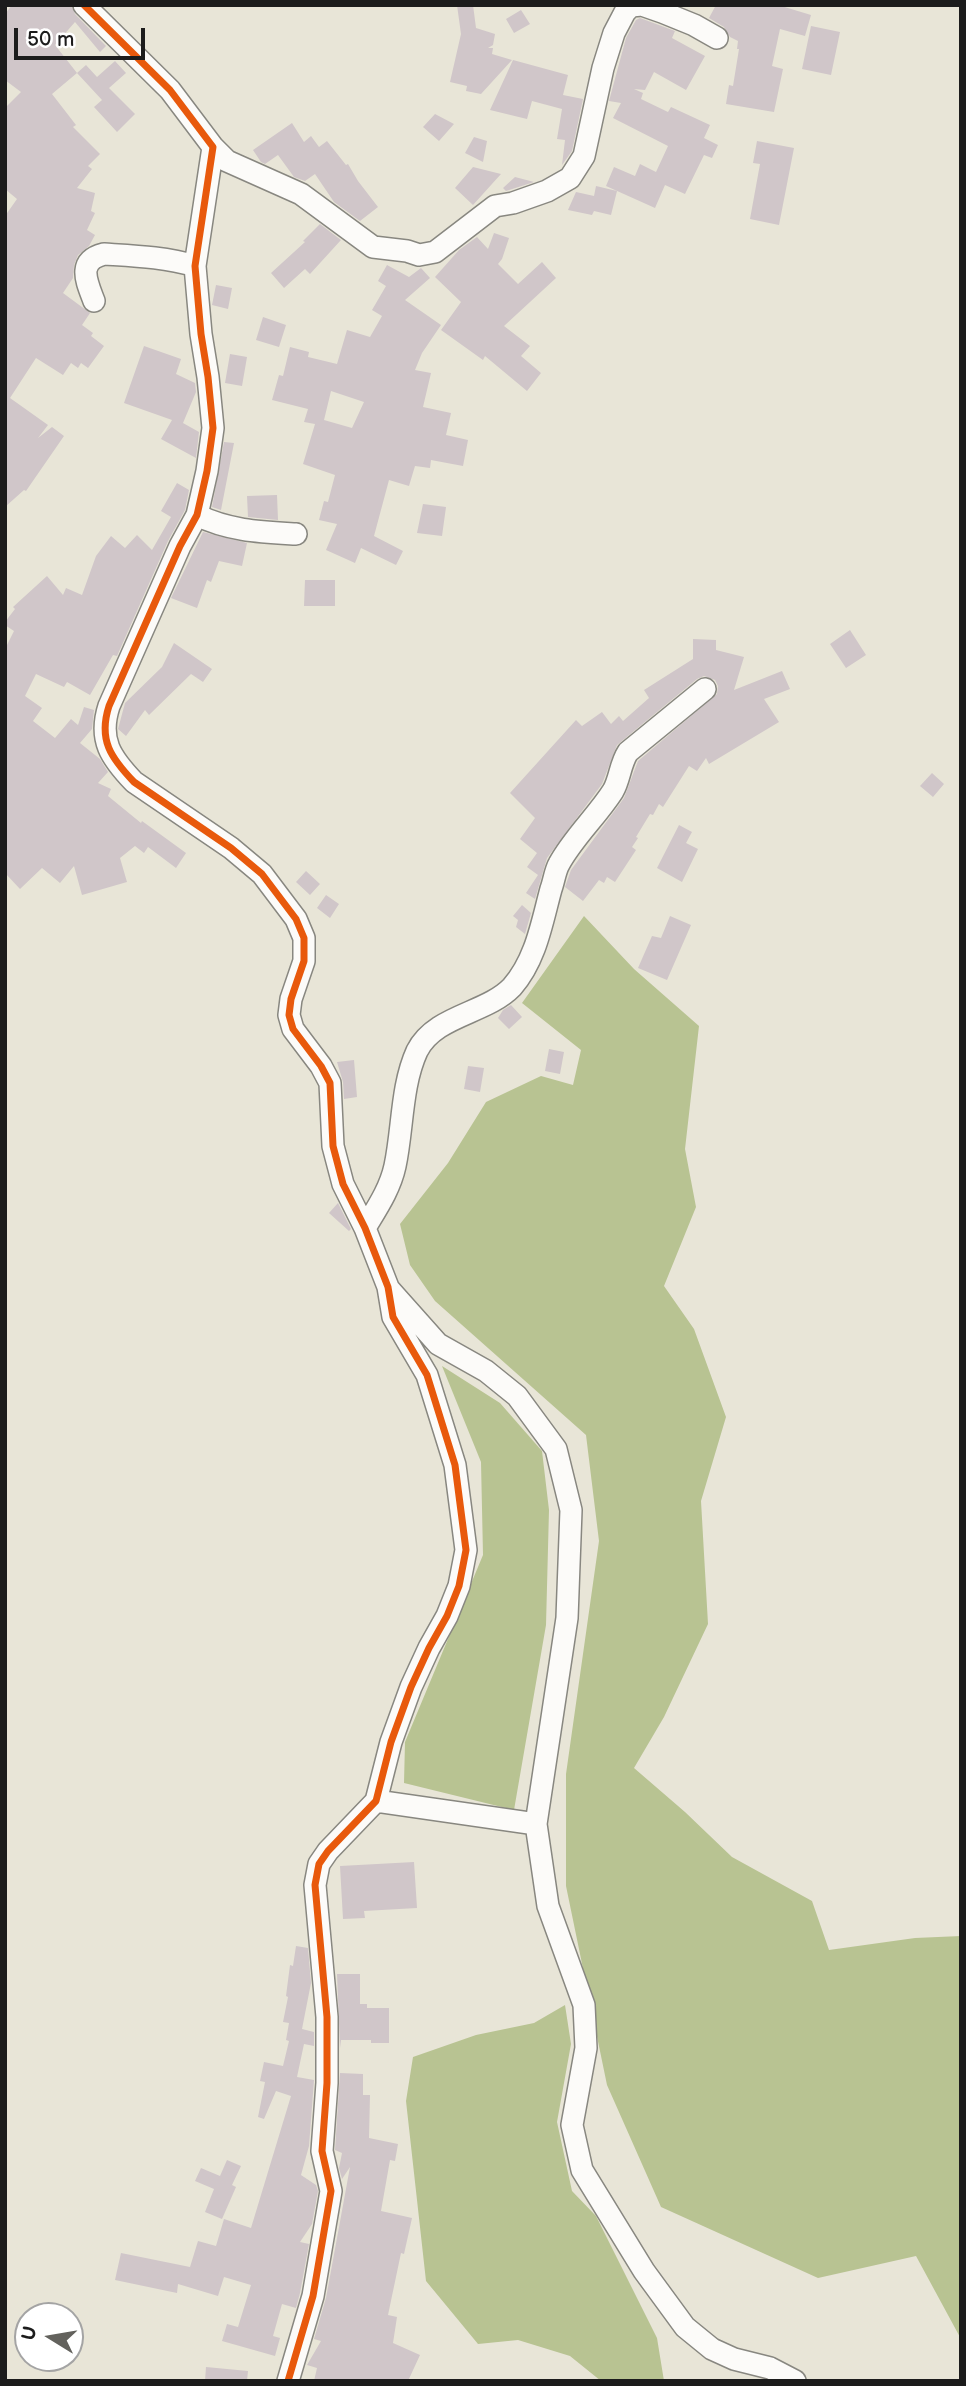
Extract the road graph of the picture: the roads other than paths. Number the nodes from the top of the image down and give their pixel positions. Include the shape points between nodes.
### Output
1 (84, 5) edge
2 (717, 38) dead end
3 (213, 147) junction
4 (195, 266) junction
5 (94, 301) dead end
6 (197, 515) junction
7 (296, 534) dead end
8 (705, 689) dead end
9 (365, 1228) junction
10 (388, 1287) junction
11 (376, 1801) junction
12 (536, 1824) junction
13 (288, 2381) edge
14 (795, 2381) edge

1 - 3 street via 170,90
2 - 3 street via 663,12 631,6 614,33 584,156 570,178 547,191 495,206 435,252 419,255 373,247 301,194 227,160
3 - 4 street
4 - 5 street via 173,259 97,255 84,274
4 - 6 street via 214,428
6 - 7 street via 248,531
6 - 9 street via 109,706 104,720 106,746 135,782 262,874 296,919 304,939 304,961 289,1016 300,1041 330,1083 333,1146 343,1184
8 - 9 street via 628,752 612,791 559,864 534,949 513,986 425,1038 408,1082 387,1192
9 - 10 street
10 - 11 street via 393,1317 428,1374 456,1465 466,1550 447,1616 411,1688 391,1742
10 - 12 street via 438,1344 486,1371 517,1396 556,1448 571,1510 570,1567 567,1618
11 - 12 street
11 - 13 street via 319,1864 316,1885 327,2017 322,2151 331,2190 313,2296
12 - 14 street via 548,1906 584,2005 586,2048 572,2125 582,2170 643,2271 684,2327 712,2350

